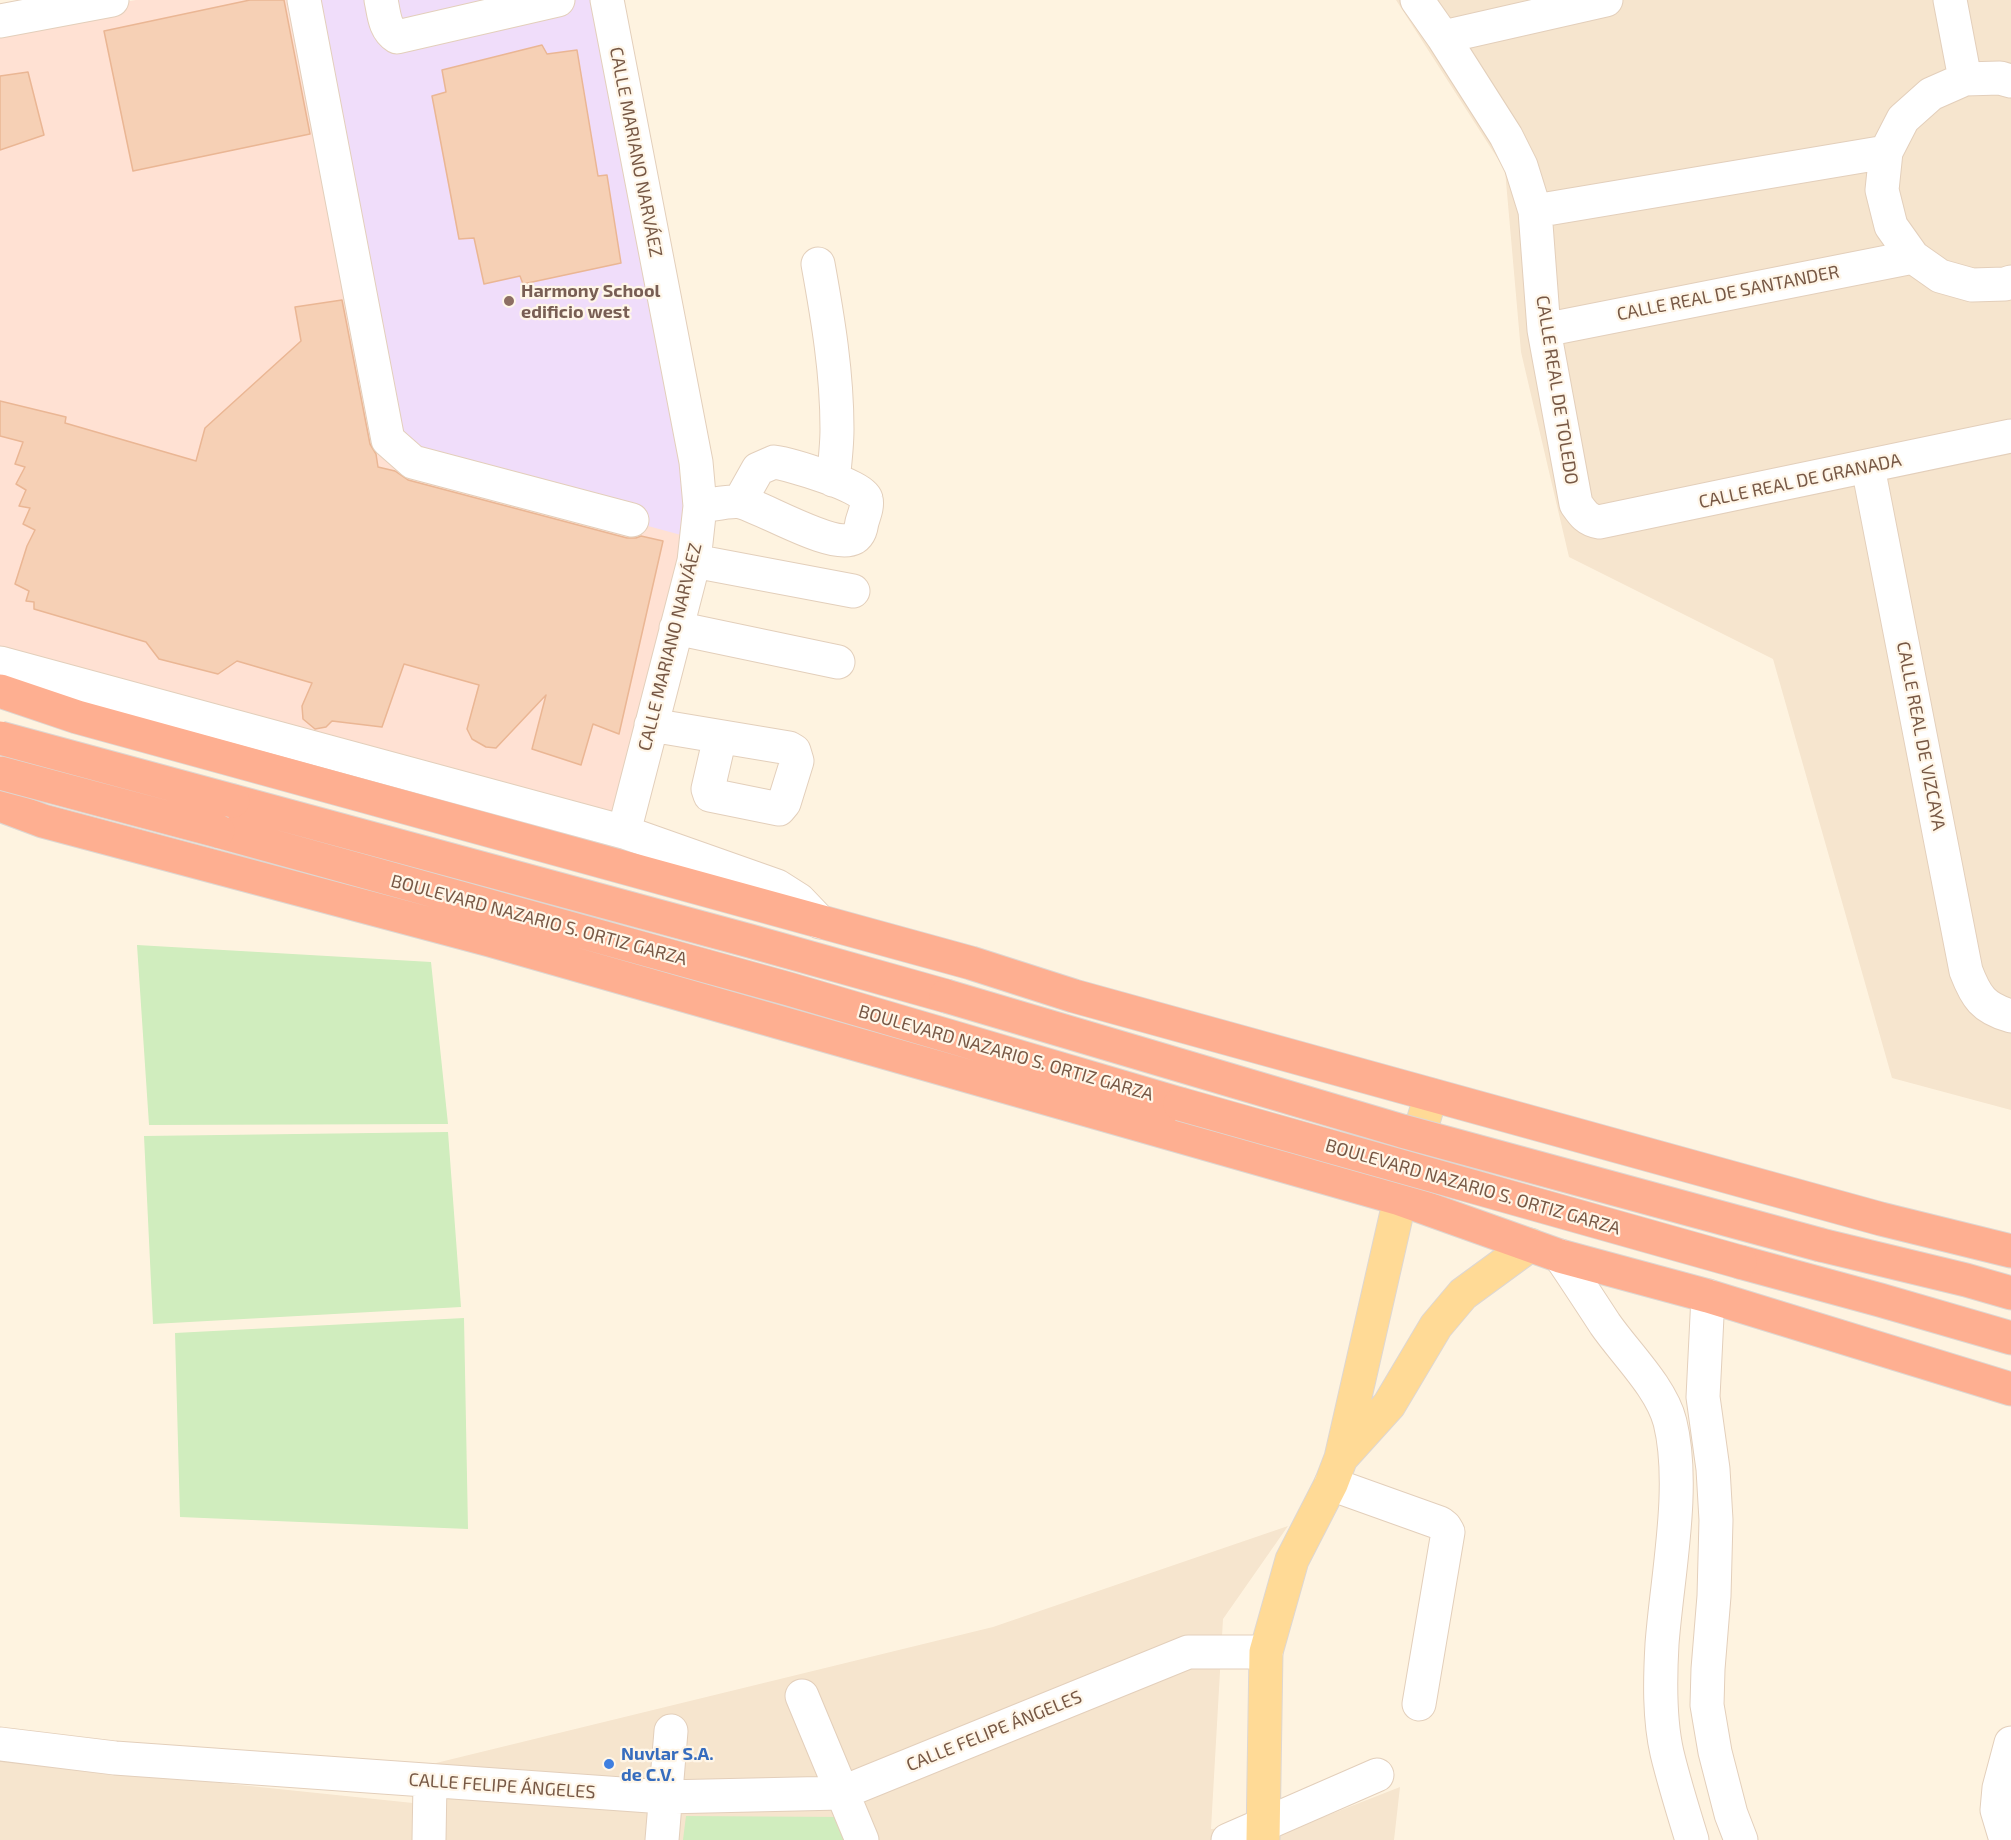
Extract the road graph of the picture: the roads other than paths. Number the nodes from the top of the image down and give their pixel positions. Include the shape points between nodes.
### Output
1 (112, 0) edge
2 (304, 0) edge
3 (381, 0) edge
4 (558, 0) edge
5 (607, 0) edge
6 (1417, 0) edge
7 (1950, 0) edge
8 (1599, 1) edge
9 (64, 5) edge
10 (0, 21) edge
11 (1443, 37) junction
12 (1965, 80) junction
13 (2011, 81) edge
14 (1886, 152) junction
15 (1535, 211) junction
16 (1913, 257) junction
17 (818, 264) dead end
18 (2009, 291) edge
19 (1544, 330) junction
20 (2011, 436) edge
21 (1868, 467) junction
22 (833, 480) junction
23 (740, 501) junction
24 (700, 506) junction
25 (632, 520) dead end
26 (1589, 520) joint
27 (694, 561) junction
28 (853, 591) dead end
29 (676, 628) junction
30 (838, 662) dead end
31 (0, 663) edge
32 (0, 691) edge
33 (77, 717) junction
34 (651, 725) junction
35 (720, 737) dead end
36 (0, 738) edge
37 (0, 773) edge
38 (0, 805) edge
39 (43, 821) junction
40 (624, 832) junction
41 (820, 922) junction
42 (561, 926) junction
43 (490, 940) junction
44 (750, 941) junction
45 (1074, 996) junction
46 (2011, 1016) edge
47 (1431, 1095) junction
48 (1400, 1199) junction
49 (1881, 1219) junction
50 (1545, 1250) junction
51 (2011, 1251) edge
52 (1990, 1287) edge
53 (1708, 1296) junction
54 (1880, 1300) junction
55 (2011, 1338) edge
56 (2011, 1387) edge
57 (1703, 1397) junction
58 (1662, 1402) junction
59 (1336, 1471) junction
60 (1676, 1490) junction
61 (1714, 1490) junction
62 (1714, 1596) junction
63 (1667, 1597) junction
64 (1266, 1652) junction
65 (802, 1696) dead end
66 (1419, 1704) dead end
67 (671, 1731) dead end
68 (2011, 1743) edge
69 (0, 1744) edge
70 (1377, 1775) dead end
71 (430, 1782) junction
72 (841, 1793) junction
73 (664, 1797) junction
74 (1736, 1827) edge
75 (1689, 1831) edge
76 (1263, 1832) edge
77 (429, 1840) edge
78 (662, 1840) edge
79 (862, 1840) edge
80 (1228, 1840) edge
81 (2006, 1840) edge

1 - 9 street
2 - 25 street via 388,440 413,462
3 - 4 street via 388,30 397,37
5 - 24 street, CALLE MARIANO NARVÁEZ via 696,462
6 - 11 street, CALLE REAL DE TOLEDO
7 - 12 street
8 - 11 street
9 - 10 street
11 - 15 street, CALLE REAL DE TOLEDO via 1506,136 1521,166
12 - 13 street
12 - 14 street via 1931,94 1903,119
14 - 15 street
14 - 16 street via 1882,190 1886,208 1891,226
15 - 19 street, CALLE REAL DE TOLEDO
16 - 18 street via 1940,276
16 - 19 street, CALLE REAL DE SANTANDER
17 - 22 street via 836,384
19 - 26 street, CALLE REAL DE TOLEDO via 1576,504
20 - 21 street, CALLE REAL DE GRANADA
21 - 26 street, CALLE REAL DE GRANADA via 1599,522
21 - 46 street, CALLE REAL DE VIZCAYA via 1966,971 1981,1002
22 - 23 street via 774,462 758,469
22 - 23 street via 866,496 860,531 851,539 815,533
23 - 24 street
24 - 27 street, CALLE MARIANO NARVÁEZ
27 - 28 street
27 - 29 street, CALLE MARIANO NARVÁEZ
29 - 30 street
29 - 34 street, CALLE MARIANO NARVÁEZ
31 - 40 street
32 - 33 highway
33 - 39 highway via 58,732 44,752 38,772
33 - 41 highway
34 - 35 street
34 - 40 street, CALLE MARIANO NARVÁEZ
36 - 44 highway, BOULEVARD NAZARIO S. ORTIZ GARZA, bridge
37 - 42 highway, BOULEVARD NAZARIO S. ORTIZ GARZA, bridge
38 - 39 highway
39 - 43 highway
40 - 41 street via 777,886 799,900
41 - 45 highway
42 - 43 highway
42 - 54 highway, BOULEVARD NAZARIO S. ORTIZ GARZA, bridge
43 - 48 highway
44 - 45 highway via 827,945 1033,991
44 - 52 highway, BOULEVARD NAZARIO S. ORTIZ GARZA, bridge via 1402,1131
45 - 47 highway
47 - 48 main road
47 - 49 highway
48 - 50 highway
48 - 59 main road
49 - 51 highway
49 - 52 highway
50 - 53 highway
50 - 58 street
50 - 59 main road via 1463,1294 1436,1326 1389,1405
53 - 56 highway
53 - 57 street
54 - 55 highway, BOULEVARD NAZARIO S. ORTIZ GARZA
54 - 56 highway
57 - 58 street
57 - 61 street
58 - 60 street via 1673,1439
59 - 64 main road via 1292,1560
59 - 66 street via 1440,1523 1448,1532
60 - 61 street
60 - 63 street
61 - 62 street
62 - 63 street
62 - 74 street via 1707,1705 1715,1752
63 - 75 street via 1660,1695 1666,1751
64 - 72 street, CALLE FELIPE ÁNGELES via 1188,1652
64 - 76 main road
65 - 72 street
67 - 73 street
68 - 81 street via 1997,1810
69 - 71 street, CALLE FELIPE ÁNGELES via 115,1758
70 - 76 street
71 - 73 street, CALLE FELIPE ÁNGELES
71 - 77 street
72 - 73 street, CALLE FELIPE ÁNGELES
72 - 79 street
73 - 78 street
74 - 75 street
76 - 80 street

